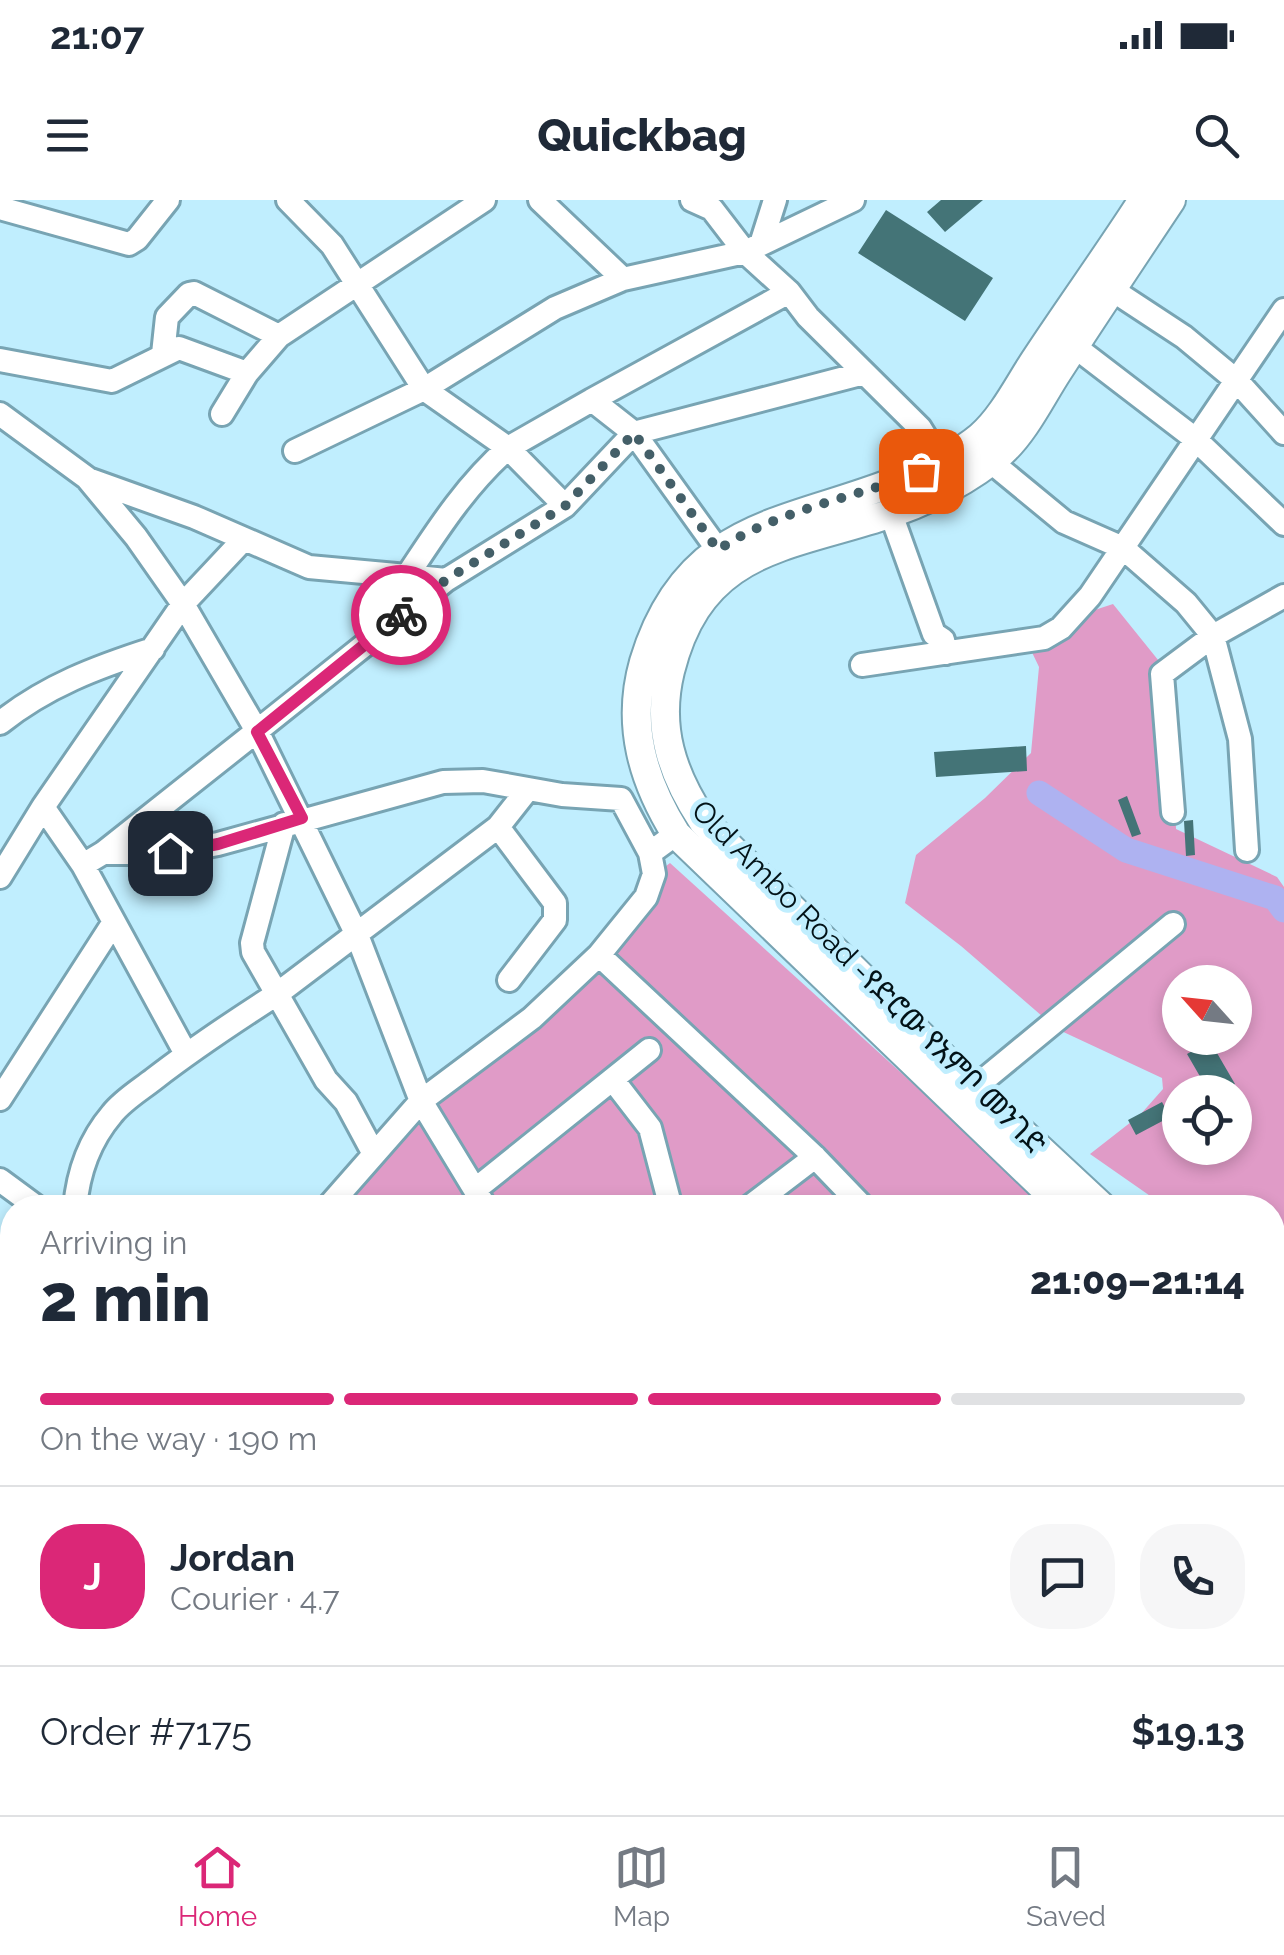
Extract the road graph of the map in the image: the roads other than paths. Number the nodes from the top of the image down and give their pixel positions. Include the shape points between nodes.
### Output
1 (168, 200) edge
2 (288, 200) edge
3 (484, 200) edge
4 (540, 200) edge
5 (692, 200) edge
6 (775, 200) edge
7 (852, 200) edge
8 (1144, 200) edge
9 (1171, 200) edge
10 (0, 208) edge
11 (754, 246) junction
12 (623, 278) junction
13 (357, 282) junction
14 (1111, 289) junction
15 (789, 292) junction
16 (1284, 310) edge
17 (279, 336) junction
18 (1074, 346) junction
19 (163, 354) junction
20 (0, 360) edge
21 (246, 372) junction
22 (864, 373) junction
23 (1238, 381) junction
24 (424, 389) junction
25 (592, 400) junction
26 (0, 414) edge
27 (222, 414) dead end
28 (634, 433) junction
29 (1284, 433) edge
30 (1194, 438) junction
31 (508, 448) junction
32 (295, 451) dead end
33 (990, 461) junction
34 (941, 462) junction
35 (87, 478) junction
36 (565, 506) junction
37 (891, 514) junction
38 (1284, 524) edge
39 (244, 539) junction
40 (1122, 548) junction
41 (718, 550) junction
42 (407, 576) junction
43 (446, 580) junction
44 (1284, 596) edge
45 (184, 604) junction
46 (672, 628) junction
47 (1213, 636) junction
48 (153, 648) junction
49 (946, 653) junction
50 (862, 666) dead end
51 (2, 718) edge
52 (257, 732) junction
53 (528, 788) junction
54 (42, 807) junction
55 (1172, 812) dead end
56 (293, 821) junction
57 (498, 826) junction
58 (676, 834) junction
59 (1246, 850) dead end
60 (650, 854) junction
61 (93, 859) junction
62 (5, 861) edge
63 (114, 922) junction
64 (1173, 924) dead end
65 (358, 934) junction
66 (599, 955) junction
67 (509, 980) dead end
68 (277, 994) junction
69 (649, 1050) dead end
70 (186, 1054) junction
71 (613, 1080) junction
72 (974, 1088) junction
73 (0, 1099) edge
74 (422, 1101) junction
75 (374, 1154) junction
76 (815, 1156) junction
77 (0, 1180) edge
78 (20, 1195) edge
79 (76, 1195) edge
80 (339, 1195) edge
81 (476, 1195) edge
82 (486, 1195) edge
83 (668, 1195) edge
84 (765, 1195) edge
85 (852, 1195) edge
86 (1056, 1195) edge
87 (1057, 1195) edge

1 - 10 street via 129,244
2 - 13 street via 332,244
3 - 13 street
4 - 12 street
5 - 11 street
6 - 11 street
7 - 11 street
8 - 34 main road, Old Ambo Road -የድሮው የአምቦ መንገድ via 994,421
9 - 14 main road, Old Ambo Road -የድሮው የአምቦ መንገድ
11 - 12 street
11 - 15 street
12 - 24 street via 533,318
13 - 17 street
13 - 24 street
14 - 18 main road, Old Ambo Road -የድሮው የአምቦ መንገድ
14 - 23 street
15 - 22 street
15 - 25 street
16 - 23 street
17 - 19 street via 189,294 167,317
17 - 21 street
18 - 30 street
18 - 33 main road, Old Ambo Road -የድሮው የአምቦ መንገድ via 1015,437
19 - 20 street via 112,382
19 - 21 street via 179,348
21 - 27 street
22 - 28 street
22 - 34 street via 920,428
23 - 29 street
23 - 30 street
24 - 31 street
24 - 32 street
25 - 28 street
25 - 31 street
26 - 35 street
28 - 36 street
28 - 41 street
30 - 38 street
30 - 40 street
31 - 36 street
31 - 42 street via 460,496
33 - 37 main road, Old Ambo Road -የድሮው የአምቦ መንገድ
33 - 40 street via 1064,522
34 - 41 main road, Old Ambo Road -የድሮው የአምቦ መንገድ via 757,528
35 - 39 street
35 - 45 street
36 - 43 street
37 - 46 main road, Old Ambo Road -የድሮው የአምቦ መንገድ via 753,556
37 - 49 street
39 - 42 street via 309,567
39 - 45 street
40 - 47 street via 1173,590
40 - 49 street via 1090,596 1044,638
41 - 46 main road, Old Ambo Road -የድሮው የአምቦ መንገድ via 689,577
42 - 43 street
43 - 52 street
44 - 47 street
45 - 48 street
45 - 52 street
46 - 58 main road, Old Ambo Road -የድሮው የአምቦ መንገድ via 650,645 636,727 647,780
46 - 72 main road, Old Ambo Road -የድሮው የአምቦ መንገድ via 664,711 670,760 682,790 703,821
47 - 55 street via 1162,674
47 - 59 street via 1240,739
48 - 51 street via 88,670
48 - 54 street
49 - 50 street
52 - 56 street
52 - 61 street
53 - 56 street via 443,782
53 - 57 street
53 - 60 street via 620,799
54 - 61 street
54 - 62 street
56 - 61 street via 218,844
56 - 65 street
56 - 68 street via 252,943
57 - 65 street
57 - 67 street via 557,912
58 - 60 street
58 - 86 main road, Old Ambo Road -የድሮው የአምቦ መንገድ
60 - 66 street via 654,874 646,897
61 - 63 street
63 - 70 street
63 - 73 street
64 - 72 street
65 - 68 street
65 - 74 street
66 - 74 street via 532,1018
66 - 76 street
68 - 70 street
68 - 75 street
69 - 71 street
70 - 79 street via 109,1117 85,1160
71 - 82 street
71 - 83 street via 650,1128
72 - 87 main road, Old Ambo Road -የድሮው የአምቦ መንገድ
74 - 75 street
74 - 81 street
75 - 80 street
76 - 84 street
76 - 85 street
77 - 78 street

